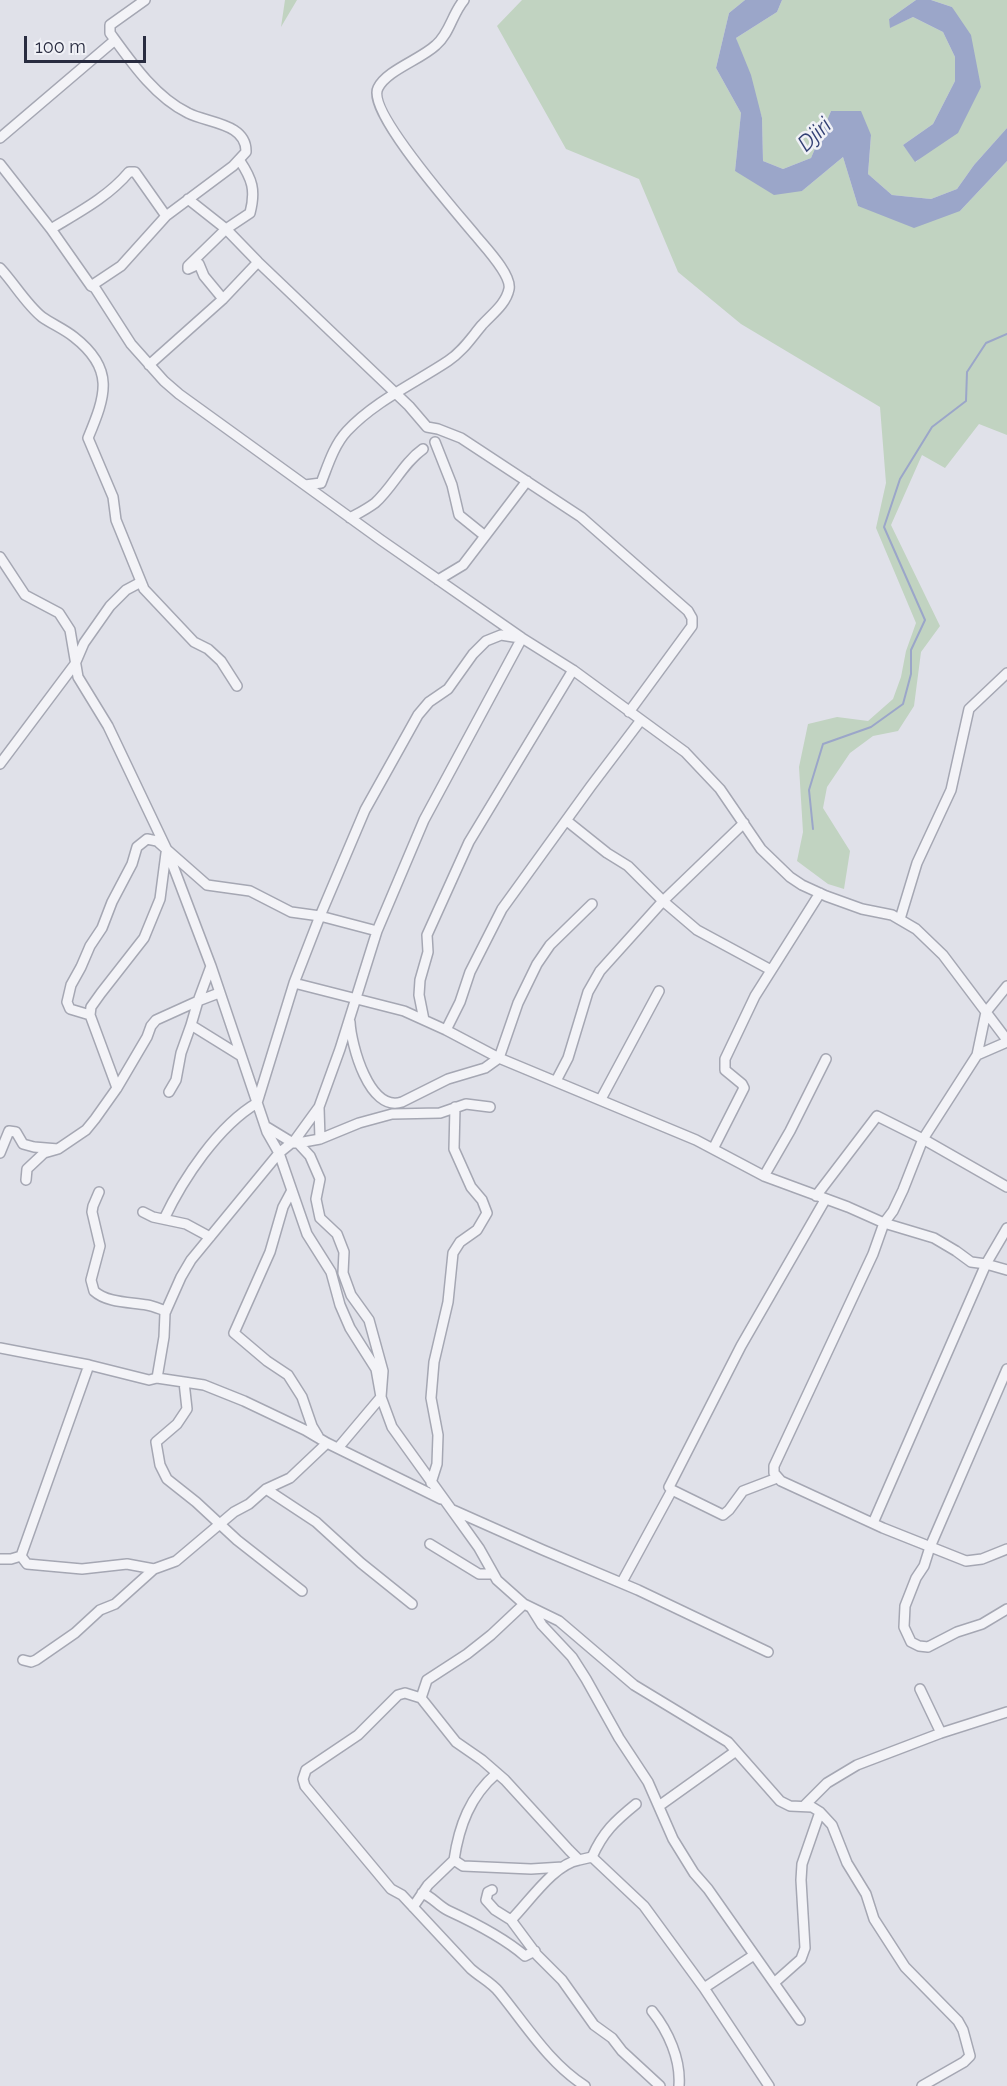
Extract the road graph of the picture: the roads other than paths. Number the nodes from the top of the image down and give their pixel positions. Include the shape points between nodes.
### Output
1 (145, 0) edge
2 (464, 0) edge
3 (115, 40) junction
4 (0, 138) edge
5 (240, 160) junction
6 (0, 164) edge
7 (188, 199) junction
8 (166, 216) junction
9 (51, 229) junction
10 (226, 229) junction
11 (258, 262) junction
12 (0, 268) edge
13 (91, 286) junction
14 (223, 299) junction
15 (149, 365) junction
16 (397, 394) junction
17 (435, 442) dead end
18 (423, 449) dead end
19 (527, 482) junction
20 (305, 485) junction
21 (350, 518) junction
22 (485, 536) junction
23 (0, 557) edge
24 (438, 580) junction
25 (141, 582) junction
26 (522, 638) junction
27 (75, 664) junction
28 (573, 670) junction
29 (1007, 673) edge
30 (237, 686) dead end
31 (629, 712) junction
32 (641, 720) junction
33 (0, 764) edge
34 (567, 821) junction
35 (744, 823) junction
36 (167, 850) junction
37 (820, 894) junction
38 (663, 901) junction
39 (592, 904) dead end
40 (320, 916) junction
41 (900, 919) junction
42 (377, 931) junction
43 (211, 966) junction
44 (771, 970) junction
45 (294, 983) junction
46 (1007, 986) edge
47 (659, 991) dead end
48 (219, 993) junction
49 (356, 998) junction
50 (198, 1001) junction
51 (986, 1012) junction
52 (350, 1014) junction
53 (90, 1015) junction
54 (424, 1020) junction
55 (191, 1025) junction
56 (446, 1030) junction
57 (1007, 1041) edge
58 (977, 1055) junction
59 (241, 1056) junction
60 (499, 1058) junction
61 (826, 1059) dead end
62 (556, 1081) junction
63 (117, 1088) junction
64 (169, 1092) dead end
65 (601, 1099) junction
66 (257, 1103) junction
67 (319, 1107) junction
68 (455, 1107) junction
69 (490, 1107) dead end
70 (266, 1126) junction
71 (320, 1139) junction
72 (923, 1139) junction
73 (295, 1143) junction
74 (58, 1149) junction
75 (713, 1149) junction
76 (0, 1153) edge
77 (279, 1154) junction
78 (764, 1176) junction
79 (26, 1180) dead end
80 (1007, 1187) edge
81 (99, 1192) dead end
82 (291, 1192) junction
83 (821, 1198) junction
84 (143, 1212) dead end
85 (164, 1219) junction
86 (884, 1223) junction
87 (1007, 1228) edge
88 (210, 1237) junction
89 (986, 1264) junction
90 (1007, 1270) edge
91 (166, 1311) junction
92 (0, 1348) edge
93 (89, 1365) junction
94 (159, 1366) junction
95 (1007, 1369) edge
96 (157, 1378) junction
97 (173, 1380) junction
98 (184, 1382) junction
99 (381, 1397) junction
100 (323, 1440) junction
101 (338, 1448) junction
102 (777, 1478) junction
103 (431, 1483) junction
104 (266, 1489) junction
105 (672, 1490) junction
106 (443, 1500) junction
107 (451, 1509) junction
108 (873, 1523) junction
109 (219, 1525) junction
110 (430, 1544) dead end
111 (930, 1547) junction
112 (1007, 1549) edge
113 (21, 1556) junction
114 (0, 1559) edge
115 (154, 1569) junction
116 (493, 1574) junction
117 (622, 1582) junction
118 (302, 1591) dead end
119 (412, 1604) dead end
120 (528, 1607) junction
121 (1007, 1609) edge
122 (768, 1652) dead end
123 (24, 1660) dead end
124 (920, 1689) dead end
125 (421, 1698) junction
126 (1007, 1712) edge
127 (941, 1733) junction
128 (736, 1751) junction
129 (497, 1773) junction
130 (636, 1804) dead end
131 (659, 1806) junction
132 (804, 1806) junction
133 (820, 1812) junction
134 (592, 1857) junction
135 (454, 1860) junction
136 (579, 1860) junction
137 (563, 1867) junction
138 (492, 1890) dead end
139 (422, 1893) junction
140 (413, 1907) junction
141 (511, 1920) junction
142 (535, 1951) junction
143 (754, 1955) junction
144 (774, 1983) junction
145 (704, 1988) junction
146 (652, 2011) dead end
147 (800, 2020) dead end
148 (585, 2086) edge
149 (660, 2086) edge
150 (679, 2086) edge
151 (769, 2086) edge
152 (922, 2086) edge

1 - 3 street via 110,25
2 - 16 street via 447,35 383,80 376,90 376,99 396,137 492,256 510,283 509,291 467,346
3 - 4 street
3 - 5 street via 165,98 188,113 236,132 246,148
5 - 7 street
5 - 10 street via 251,177 251,210
6 - 9 street
7 - 8 street
7 - 10 street
8 - 9 street via 135,172 129,172 91,205
8 - 13 street via 121,266
9 - 13 street
10 - 11 street
10 - 14 street via 188,266 199,264
11 - 14 street
11 - 16 street
12 - 25 street via 42,316 96,357 105,389 88,438 113,497 116,520
13 - 15 street
14 - 15 street
15 - 20 street via 202,412
16 - 19 street via 427,427 461,438
16 - 20 street via 371,410 339,440 321,483
17 - 22 street via 459,515
18 - 21 street via 377,501
19 - 22 street
19 - 31 street via 580,517 655,580 692,618 692,626
20 - 21 street
21 - 24 street
22 - 24 street via 460,567
23 - 27 street via 29,598 66,621
24 - 26 street
25 - 27 street via 110,606 84,643
25 - 30 street via 194,642 221,661
26 - 28 street
26 - 40 street via 501,635 486,641 448,689 418,715 365,810
26 - 42 street via 433,800
27 - 33 street
27 - 36 street via 78,677 108,726
28 - 31 street
28 - 54 street via 469,842 427,935 428,952 419,995
29 - 41 street via 969,710 951,790 917,863
31 - 32 street
32 - 34 street
32 - 35 street via 704,770
34 - 38 street via 628,866
34 - 56 street via 499,915
35 - 37 street via 775,864
35 - 38 street
36 - 40 street via 207,885 250,891 291,912
36 - 43 street
36 - 53 street via 160,899 144,938 101,993
36 - 53 street via 157,841 147,839 137,847 102,928 71,985 67,1002 70,1009
37 - 41 street
37 - 44 street
38 - 44 street via 707,937
38 - 62 street via 592,982 568,1058
39 - 60 street via 550,945 537,964
40 - 42 street
40 - 45 street
41 - 51 street via 943,955
42 - 49 street
43 - 48 street
43 - 50 street
44 - 75 street via 724,1059 724,1070 744,1088
45 - 49 street
45 - 66 street
46 - 51 street
47 - 65 street
48 - 50 street
48 - 59 street
49 - 52 street
49 - 54 street
50 - 55 street
50 - 63 street via 156,1020
51 - 57 street
51 - 58 street
52 - 60 street via 352,1044 361,1070 377,1093 397,1104 448,1079 485,1068
52 - 67 street
53 - 63 street
54 - 56 street
55 - 59 street
55 - 64 street
56 - 60 street
57 - 58 street
58 - 72 street
59 - 66 street
60 - 62 street
61 - 78 street
62 - 65 street
63 - 74 street via 86,1130
65 - 75 street
66 - 70 street
66 - 85 street via 243,1111 213,1144 183,1184
67 - 71 street
67 - 73 street
68 - 69 street
68 - 71 street via 440,1113 392,1114
68 - 103 street via 454,1149 487,1213 477,1230 453,1252 448,1302 434,1362 431,1398 438,1455
70 - 73 street
70 - 77 street
71 - 73 street
72 - 80 street
72 - 83 street via 877,1116
72 - 86 street via 903,1190
73 - 77 street
73 - 99 street via 310,1156 320,1179 316,1199 320,1218 337,1234 351,1295 369,1320 383,1371
74 - 76 street via 23,1144 16,1132 9,1131
74 - 79 street via 44,1153 27,1169
75 - 78 street
77 - 82 street
77 - 88 street
78 - 83 street
81 - 91 street via 92,1212 100,1246 92,1280 94,1291 103,1297
82 - 99 street via 307,1234 331,1272 350,1328 376,1370
82 - 100 street via 270,1252 234,1333 288,1376
83 - 86 street
83 - 105 street via 670,1483
84 - 85 street
85 - 88 street via 186,1224
86 - 89 street via 933,1238 965,1260
86 - 102 street via 774,1466
87 - 89 street
88 - 91 street via 189,1262
89 - 90 street
89 - 108 street
91 - 94 street
92 - 93 street
93 - 96 street via 149,1380
93 - 113 street
94 - 96 street
94 - 97 street
95 - 111 street
96 - 97 street
97 - 98 street
98 - 100 street via 209,1387
98 - 109 street via 187,1409 156,1442 160,1465 167,1479
99 - 101 street
99 - 103 street via 392,1427
100 - 101 street
100 - 104 street via 290,1478
101 - 106 street
102 - 105 street via 743,1491 723,1515
102 - 108 street
103 - 106 street
104 - 109 street
104 - 119 street via 316,1522
105 - 117 street
106 - 107 street
107 - 116 street
107 - 117 street
108 - 111 street
109 - 115 street via 176,1561
109 - 118 street
110 - 116 street via 479,1574
111 - 112 street via 973,1561
111 - 121 street via 905,1606 904,1627 911,1642 928,1647
113 - 114 street
113 - 115 street via 27,1564 82,1569 128,1564
115 - 123 street via 75,1633 36,1660
116 - 120 street
117 - 122 street
120 - 125 street via 427,1680
120 - 128 street via 559,1621 634,1685 717,1734
120 - 131 street via 572,1657
124 - 127 street
125 - 129 street via 456,1742
125 - 140 street via 398,1695 358,1735 306,1770 303,1779 391,1889
126 - 127 street
127 - 132 street via 857,1765 827,1783
128 - 131 street
128 - 132 street via 780,1801
129 - 135 street via 465,1814
129 - 136 street
130 - 134 street via 614,1821
131 - 143 street via 694,1873
132 - 133 street
133 - 144 street via 802,1864 805,1948 801,1959
133 - 152 street via 832,1825 874,1919 905,1967 963,2030 970,2056
134 - 136 street
134 - 145 street via 644,1905
135 - 137 street via 463,1866
135 - 139 street
136 - 137 street
137 - 141 street
138 - 141 street via 488,1892 488,1905
139 - 140 street
139 - 142 street via 525,1956
140 - 148 street via 473,1971 498,1990 552,2058
141 - 142 street
142 - 149 street via 562,1980 594,2025
143 - 144 street
143 - 145 street
144 - 147 street
145 - 151 street
146 - 150 street via 673,2049

